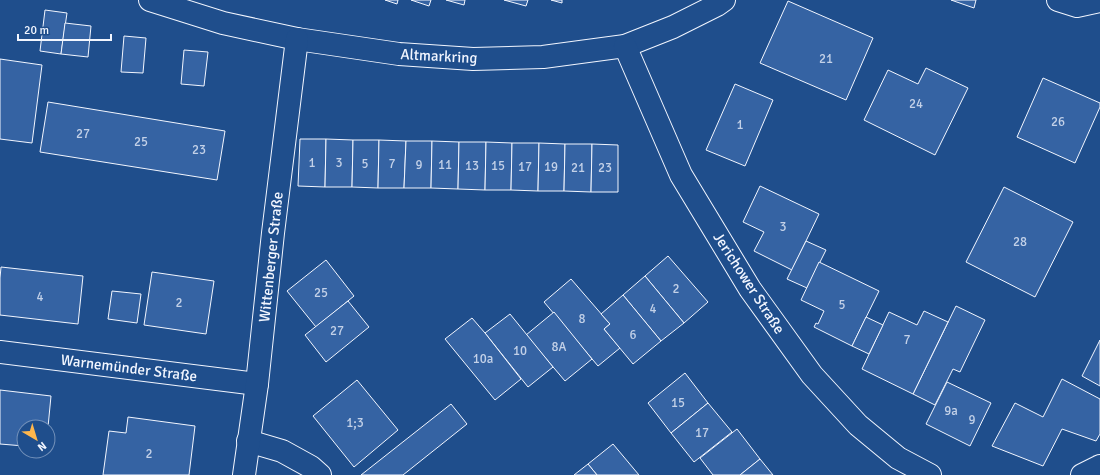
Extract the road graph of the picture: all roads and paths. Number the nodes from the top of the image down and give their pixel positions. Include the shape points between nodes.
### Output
1 (150, 0) edge
2 (724, 0) edge
3 (1058, 0) edge
4 (1100, 1) edge
5 (296, 39) junction
6 (625, 46) junction
7 (0, 352) edge
8 (257, 384) junction
9 (248, 441) junction
10 (1100, 466) edge
11 (244, 475) edge
12 (320, 475) edge
13 (930, 475) edge
14 (1082, 475) edge

1 - 5 street, Altmarkring via 223,23
2 - 6 street, Altmarkring via 673,27
3 - 4 street via 1077,6
5 - 6 street, Altmarkring via 400,54 473,59 543,57
5 - 8 street, Wittenberger Straße
6 - 13 street, Jerichower Straße via 681,175 750,289 812,375 858,425 898,458
7 - 8 street, Warnemünder Straße
8 - 9 street, Wittenberger Straße
9 - 11 street, Wittenberger Straße
9 - 12 street via 282,451
10 - 14 street

